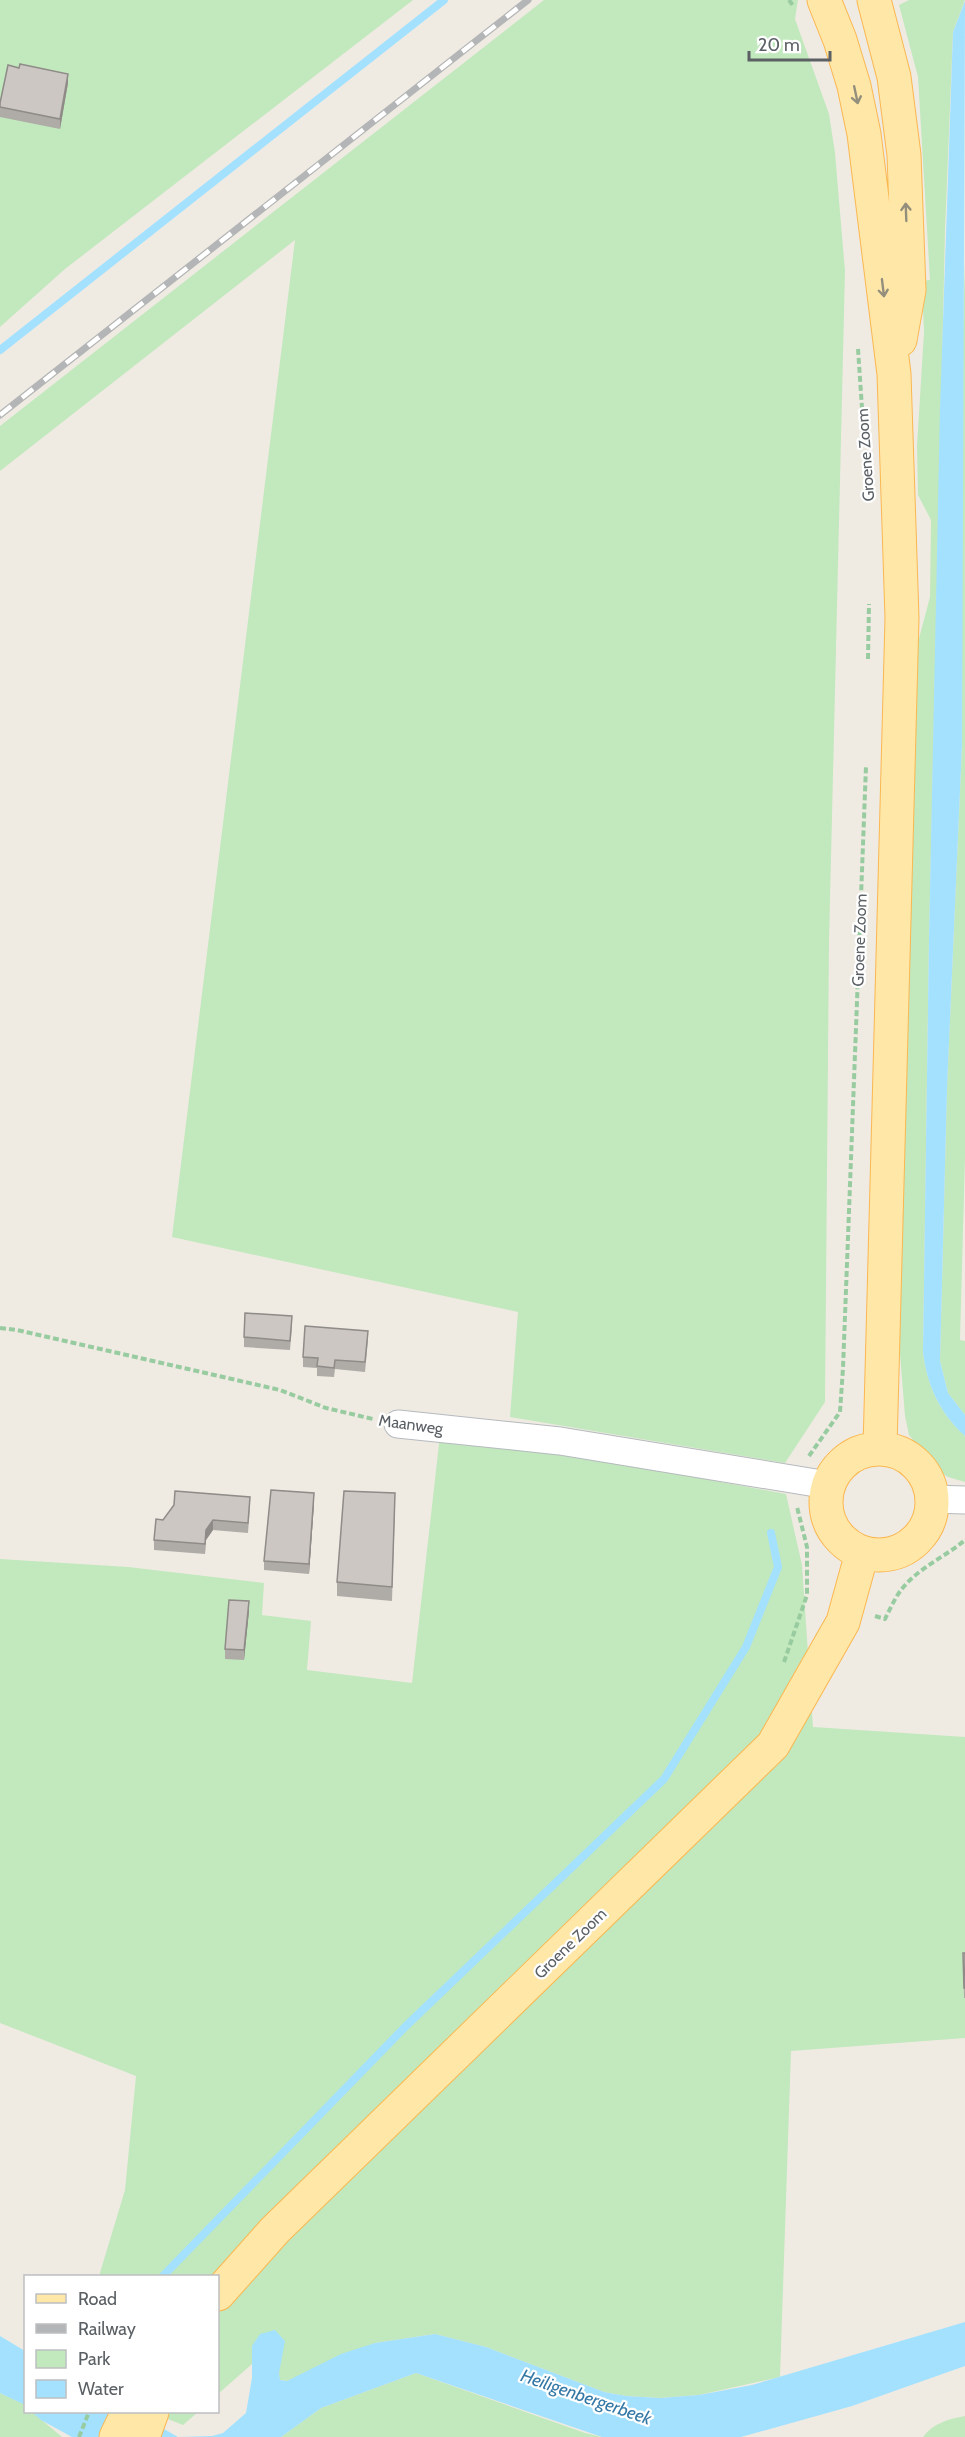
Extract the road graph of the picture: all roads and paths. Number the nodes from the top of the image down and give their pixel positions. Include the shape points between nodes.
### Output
1 (824, 0) edge
2 (874, 0) edge
3 (858, 339) dead end
4 (894, 374) junction
5 (864, 435) dead end
6 (869, 599) dead end
7 (868, 667) dead end
8 (866, 761) dead end
9 (0, 1328) edge
10 (398, 1424) joint
11 (880, 1448) junction
12 (793, 1479) junction
13 (828, 1485) junction
14 (932, 1499) junction
15 (965, 1500) edge
16 (965, 1540) edge
17 (862, 1553) junction
18 (807, 1595) junction
19 (847, 1609) junction
20 (780, 1673) dead end
21 (219, 2293) edge
22 (89, 2413) edge
23 (128, 2413) edge
24 (152, 2413) edge
25 (79, 2437) edge
26 (116, 2437) edge
27 (143, 2437) edge

1 -> 4 main road, Groene Zoom via 844,52 864,134
4 -> 2 main road, Groene Zoom via 909,290 904,155 894,77
3 - 5 path, Groene Zoom
4 - 11 main road, Groene Zoom via 902,618
6 - 7 path
8 - 12 path, Groene Zoom via 840,1412
9 - 10 path, Maanweg via 280,1390 326,1408
10 - 12 street, Maanweg via 560,1441
11 - 13 main road via 849,1457 836,1469
11 - 14 main road via 899,1452 914,1461 929,1482
12 - 13 street, Maanweg
12 - 18 path via 807,1547
13 - 17 main road via 826,1510 831,1526 841,1539
14 - 15 street
14 - 17 main road via 928,1525 911,1545 888,1555
16 - 19 path via 902,1589 885,1619
17 - 19 main road, Groene Zoom
18 - 19 path
18 - 20 path
19 - 21 main road, Groene Zoom via 832,1643 773,1745 275,2230
22 - 25 path
23 - 26 main road
24 - 27 main road

